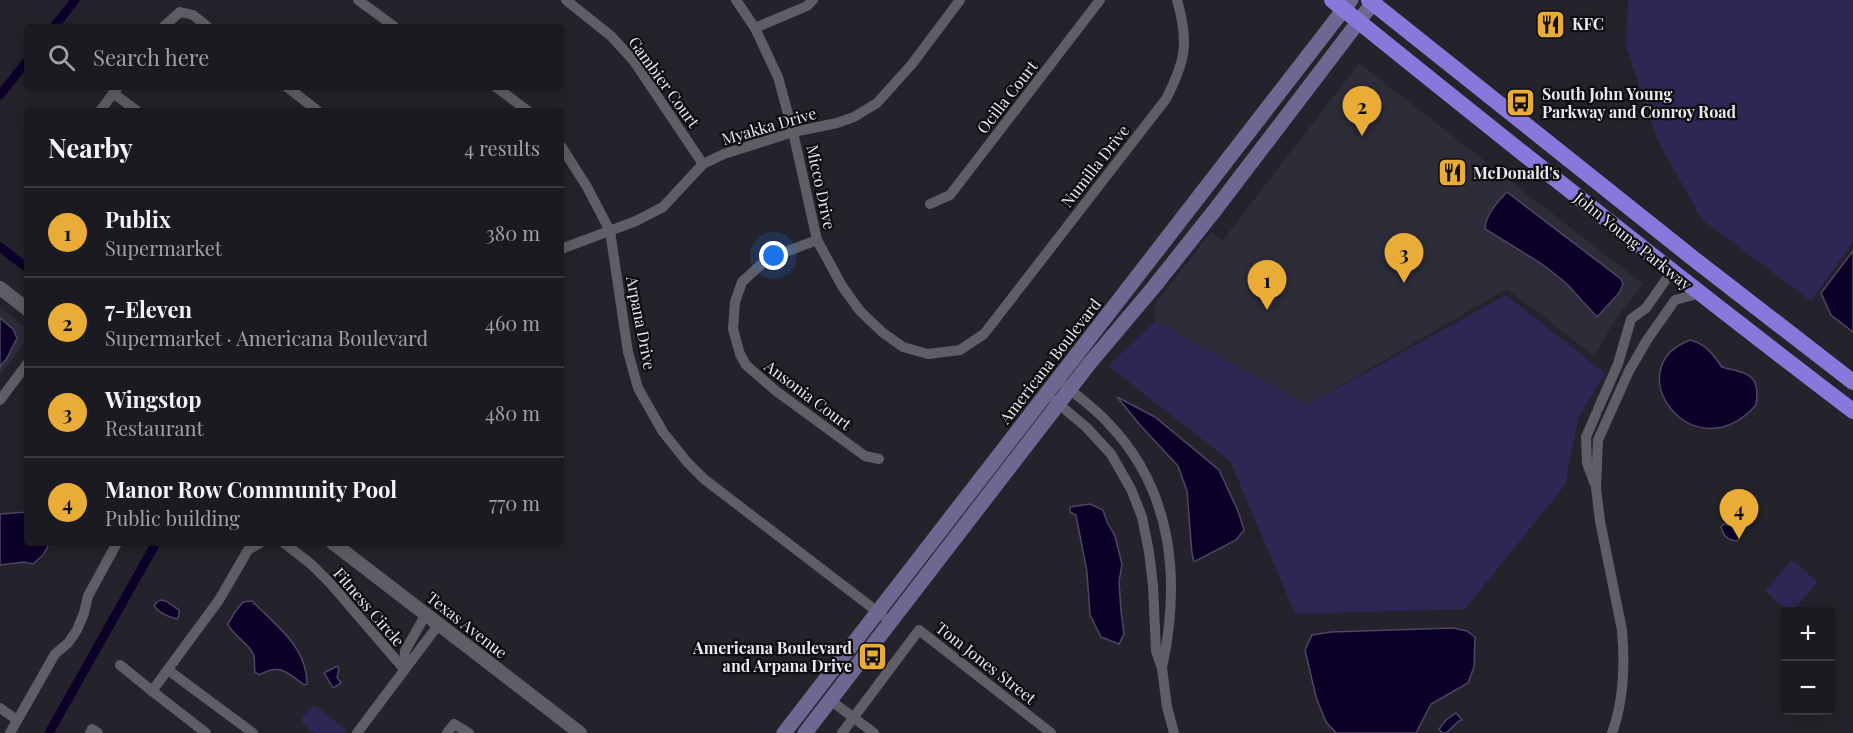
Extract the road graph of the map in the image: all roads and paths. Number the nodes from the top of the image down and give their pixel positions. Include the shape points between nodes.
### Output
1 (358, 0) edge
2 (566, 0) edge
3 (736, 0) edge
4 (813, 0) edge
5 (960, 0) edge
6 (1100, 0) edge
7 (1177, 0) edge
8 (1373, 1) edge
9 (1342, 3) edge
10 (1359, 22) junction
11 (166, 24) edge
12 (204, 24) edge
13 (391, 24) edge
14 (755, 27) junction
15 (116, 90) edge
16 (291, 90) edge
17 (500, 90) edge
18 (102, 108) edge
19 (133, 108) edge
20 (314, 108) edge
21 (524, 108) edge
22 (793, 132) junction
23 (564, 151) edge
24 (703, 164) junction
25 (1217, 174) junction
26 (930, 204) dead end
27 (1215, 210) junction
28 (610, 231) junction
29 (817, 240) junction
30 (1639, 245) junction
31 (564, 248) edge
32 (1694, 259) junction
33 (1672, 271) junction
34 (1138, 277) junction
35 (0, 288) edge
36 (1153, 288) junction
37 (1698, 294) junction
38 (24, 307) edge
39 (984, 334) joint
40 (1821, 357) junction
41 (24, 368) edge
42 (1853, 382) edge
43 (1064, 384) junction
44 (1052, 399) junction
45 (0, 400) edge
46 (1853, 411) edge
47 (879, 459) dead end
48 (1596, 488) junction
49 (115, 546) edge
50 (255, 546) edge
51 (288, 546) edge
52 (337, 546) edge
53 (877, 611) junction
54 (426, 614) junction
55 (891, 622) junction
56 (439, 624) junction
57 (120, 665) dead end
58 (1162, 668) junction
59 (404, 669) junction
60 (168, 670) junction
61 (152, 691) junction
62 (830, 700) junction
63 (0, 708) edge
64 (854, 718) junction
65 (17, 720) junction
66 (10, 733) edge
67 (90, 733) edge
68 (98, 733) edge
69 (206, 733) edge
70 (253, 733) edge
71 (357, 733) edge
72 (447, 733) edge
73 (469, 733) edge
74 (580, 733) edge
75 (784, 733) edge
76 (805, 733) edge
77 (842, 733) edge
78 (874, 733) edge
79 (1051, 733) edge
80 (1174, 733) edge
81 (1612, 733) edge

1 - 13 street
2 - 24 street, Gambier Court via 611,36 633,60
3 - 14 street, Micco Drive
4 - 14 street
5 - 22 street, Myakka Drive via 878,103 837,123
6 - 26 street, Ocilla Court via 950,195
7 - 39 street, Numilla Drive via 1184,24 1184,48 1179,74 1166,99
8 - 10 main road, Americana Boulevard
8 - 32 highway, John Young Parkway
9 - 10 highway, John Young Parkway
9 - 25 main road, Americana Boulevard
10 - 27 main road, Americana Boulevard
10 - 30 highway, John Young Parkway
11 - 12 street via 180,12 193,15
14 - 22 street, Micco Drive via 778,77
15 - 18 street
15 - 19 street
16 - 20 street
17 - 21 street
22 - 24 street, Myakka Drive via 746,145
22 - 29 street, Micco Drive
23 - 28 street, Arpana Drive
24 - 28 street, Myakka Drive via 663,207
25 - 27 main road via 1212,194
25 - 34 main road, Americana Boulevard
27 - 36 main road, Americana Boulevard
28 - 31 street, Myakka Drive
28 - 53 street, Arpana Drive via 628,352 638,388 663,432 704,479
29 - 39 street, Micco Drive via 860,311 903,347 928,354 960,350
29 - 47 street, Ansonia Court via 767,260 742,282 735,302 733,329 740,354 746,365 776,391 865,456
30 - 32 highway via 1672,262
30 - 33 highway, John Young Parkway
32 - 40 highway, John Young Parkway
33 - 37 highway, John Young Parkway
33 - 40 highway via 1688,267 1792,347
33 - 48 street via 1646,308 1631,319 1618,364 1586,437 1587,463
34 - 36 main road
34 - 43 main road, Americana Boulevard
35 - 38 street
36 - 43 main road, Americana Boulevard via 1110,339
37 - 46 highway, John Young Parkway
37 - 48 street via 1675,300 1629,370 1598,440
40 - 42 highway, John Young Parkway
41 - 45 street
43 - 44 main road, Americana Boulevard
43 - 58 street via 1126,444 1162,514 1171,571 1170,618
44 - 53 main road, Americana Boulevard
44 - 55 main road, Americana Boulevard
44 - 58 street via 1111,454 1135,498 1149,552 1156,651
48 - 81 street via 1622,630 1620,702
49 - 65 street via 88,596 77,630 55,654
50 - 60 street via 248,550 219,600
51 - 59 street, Fitness Circle via 330,583
52 - 54 street, Texas Avenue
53 - 55 street, Arpana Drive
53 - 75 main road, Americana Boulevard
54 - 56 street, Texas Avenue
54 - 59 street via 405,651
55 - 62 main road, Americana Boulevard
56 - 59 street
56 - 74 street, Texas Avenue
57 - 61 street
58 - 80 street
59 - 71 street
60 - 61 street
60 - 70 street
61 - 69 street
62 - 64 street
62 - 76 main road, Americana Boulevard
63 - 65 street
64 - 77 street, Tom Jones Street
64 - 78 street
64 - 79 street, Tom Jones Street via 920,630
65 - 66 street
67 - 68 street via 92,729
72 - 73 street via 454,724

